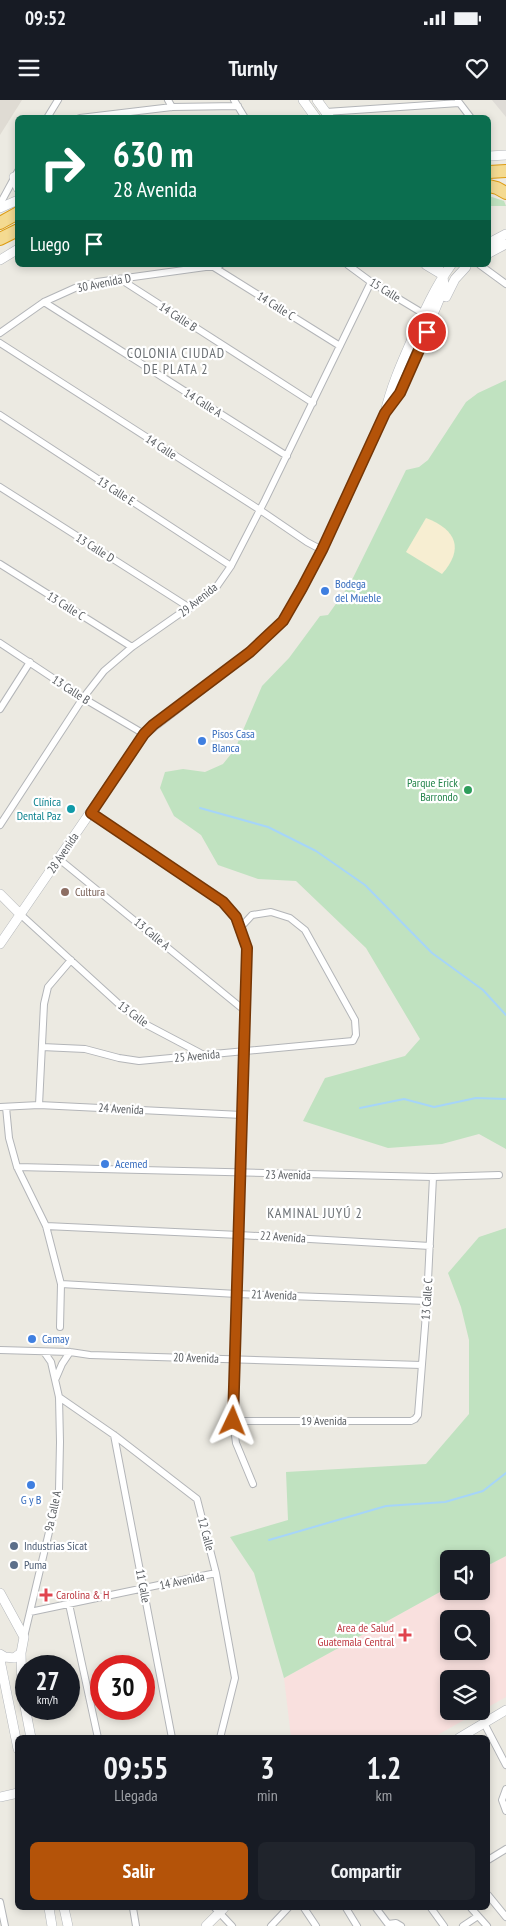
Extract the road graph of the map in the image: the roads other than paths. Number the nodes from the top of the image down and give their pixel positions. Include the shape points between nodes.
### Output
1 (58, 100) edge
2 (168, 100) edge
3 (303, 100) edge
4 (317, 100) edge
5 (395, 100) edge
6 (458, 101) edge
7 (236, 103) edge
8 (172, 107) junction
9 (400, 108) junction
10 (49, 115) edge
11 (105, 115) edge
12 (243, 115) edge
13 (314, 115) edge
14 (328, 115) edge
15 (469, 115) edge
16 (506, 155) edge
17 (491, 156) edge
18 (506, 171) edge
19 (491, 172) edge
20 (15, 176) edge
21 (506, 182) edge
22 (491, 185) edge
23 (491, 186) edge
24 (506, 193) edge
25 (15, 201) edge
26 (0, 206) edge
27 (15, 209) edge
28 (0, 212) edge
29 (15, 214) edge
30 (0, 222) edge
31 (15, 232) edge
32 (506, 234) edge
33 (0, 239) edge
34 (491, 242) edge
35 (506, 244) edge
36 (15, 252) edge
37 (491, 252) edge
38 (0, 260) edge
39 (205, 267) edge
40 (214, 267) edge
41 (351, 267) edge
42 (427, 267) edge
43 (429, 267) edge
44 (437, 267) edge
45 (449, 267) edge
46 (466, 267) edge
47 (466, 267) edge
48 (483, 267) edge
49 (443, 275) junction
50 (120, 279) junction
51 (371, 282) junction
52 (506, 284) edge
53 (437, 286) junction
54 (44, 302) junction
55 (424, 314) junction
56 (434, 316) junction
57 (0, 333) edge
58 (0, 343) edge
59 (340, 346) junction
60 (313, 402) junction
61 (385, 413) junction
62 (0, 415) edge
63 (286, 456) junction
64 (0, 487) edge
65 (260, 510) junction
66 (322, 550) junction
67 (0, 564) edge
68 (231, 566) junction
69 (190, 608) junction
70 (0, 643) edge
71 (132, 647) junction
72 (30, 662) junction
73 (83, 698) junction
74 (0, 709) edge
75 (144, 734) junction
76 (91, 813) junction
77 (0, 825) edge
78 (59, 859) junction
79 (0, 894) edge
80 (20, 914) junction
81 (241, 927) junction
82 (0, 944) edge
83 (71, 960) junction
84 (244, 1010) junction
85 (42, 1047) junction
86 (244, 1052) junction
87 (204, 1055) junction
88 (39, 1105) junction
89 (3, 1107) edge
90 (242, 1115) junction
91 (17, 1167) junction
92 (240, 1174) junction
93 (499, 1175) dead end
94 (433, 1177) junction
95 (46, 1226) junction
96 (238, 1234) junction
97 (430, 1246) junction
98 (61, 1284) junction
99 (237, 1294) junction
100 (427, 1301) junction
101 (60, 1327) dead end
102 (0, 1350) edge
103 (44, 1352) junction
104 (70, 1352) junction
105 (235, 1359) junction
106 (422, 1365) junction
107 (56, 1382) junction
108 (59, 1397) junction
109 (415, 1420) joint
110 (233, 1421) junction
111 (114, 1435) junction
112 (253, 1484) dead end
113 (216, 1574) junction
114 (143, 1589) junction
115 (0, 1593) edge
116 (69, 1604) junction
117 (30, 1612) junction
118 (24, 1637) junction
119 (21, 1653) junction
120 (0, 1654) edge
121 (0, 1660) edge
122 (506, 1710) edge
123 (484, 1723) junction
124 (15, 1735) edge
125 (29, 1735) edge
126 (97, 1735) edge
127 (171, 1735) edge
128 (221, 1735) edge
129 (464, 1735) edge
130 (506, 1765) edge
131 (506, 1789) edge
132 (15, 1794) edge
133 (0, 1797) edge
134 (506, 1812) edge
135 (506, 1849) edge
136 (490, 1859) edge
137 (490, 1897) edge
138 (0, 1902) edge
139 (48, 1910) edge
140 (64, 1910) edge
141 (133, 1910) edge
142 (218, 1910) edge
143 (220, 1910) edge
144 (286, 1910) edge
145 (305, 1910) edge
146 (347, 1910) edge
147 (378, 1910) edge
148 (432, 1910) edge
149 (473, 1910) edge
150 (478, 1916) junction
151 (506, 1917) edge
152 (5, 1926) edge
153 (52, 1926) edge
154 (68, 1926) edge
155 (136, 1926) edge
156 (206, 1926) edge
157 (232, 1926) edge
158 (270, 1926) edge
159 (316, 1926) edge
160 (357, 1926) edge
161 (401, 1926) edge
162 (444, 1926) edge
163 (463, 1926) edge
164 (487, 1926) edge

1 - 10 street
2 - 8 street
3 - 13 main road
4 - 14 main road
5 - 9 street
6 - 9 street
6 - 15 street
7 - 8 street
7 - 12 street
8 - 11 street
9 - 14 street
16 - 17 main road
18 - 19 highway
20 - 26 street
21 - 22 highway
23 - 24 highway
25 - 26 main road
27 - 28 highway
29 - 30 highway
31 - 33 highway
32 - 34 main road
35 - 37 main road
36 - 38 main road
39 - 50 street, 30 Avenida D
40 - 59 street, 14 Calle C
41 - 51 street, 15 Calle
42 - 53 main road
43 - 49 main road
44 - 49 main road
45 - 49 main road, 28 Avenida
46 - 49 main road via 457,273
47 - 56 main road via 455,279
48 - 52 street
49 - 53 main road, 28 Avenida
49 - 56 main road, 28 Avenida via 444,288
50 - 54 street, 30 Avenida D via 75,288
50 - 60 street, 14 Calle B
51 - 55 street, 15 Calle
51 - 59 street, 29 Avenida
53 - 55 main road, 28 Avenida
54 - 57 street, 30 Avenida D
54 - 63 street, 14 Calle A
55 - 61 main road, 28 Avenida via 391,389
56 - 61 main road, 28 Avenida via 400,393
58 - 65 street, 14 Calle
59 - 60 street, 29 Avenida
60 - 63 street, 29 Avenida
61 - 66 main road, 28 Avenida
62 - 68 street, 13 Calle E
63 - 65 street, 29 Avenida
64 - 69 street, 13 Calle D
65 - 66 street, 14 Calle
65 - 68 street, 29 Avenida
66 - 75 main road, 28 Avenida via 283,621 250,652
67 - 71 street, 13 Calle C
68 - 69 street, 29 Avenida via 215,589
69 - 71 street, 29 Avenida
70 - 72 street, 13 Calle B
71 - 73 street, 29 Avenida via 104,671
72 - 73 street, 13 Calle B
72 - 74 street
73 - 75 street, 13 Calle B
73 - 77 street, 29 Avenida
75 - 76 main road, 28 Avenida
76 - 78 main road, 28 Avenida
76 - 81 street via 223,902
78 - 80 main road, 28 Avenida
78 - 84 street, 13 Calle A
79 - 80 main road, 13 Calle
80 - 82 main road, 28 Avenida
80 - 83 street, 13 Calle
81 - 84 street via 247,948
81 - 86 street, 25 Avenida via 252,915 271,912 290,918 305,930 355,1020 356,1035 353,1041
83 - 85 street via 48,988
83 - 87 street, 13 Calle via 147,1025
84 - 86 street
85 - 87 street, 25 Avenida via 85,1048 139,1061
85 - 88 street
86 - 87 street, 25 Avenida
86 - 90 street
88 - 89 street, 24 Avenida
88 - 90 street, 24 Avenida
89 - 91 street
90 - 92 street
91 - 92 street, 23 Avenida
91 - 95 street
92 - 94 street, 23 Avenida
92 - 96 street
93 - 94 street, 23 Avenida
94 - 97 street, 13 Calle C
95 - 96 street, 22 Avenida
95 - 98 street
96 - 97 street, 22 Avenida
96 - 99 street
97 - 100 street, 13 Calle C
98 - 99 street, 21 Avenida
98 - 101 street
99 - 100 street, 21 Avenida
99 - 105 street
100 - 106 street, 13 Calle C
102 - 103 street, 20 Avenida
103 - 104 street, 20 Avenida
103 - 107 street, 9a Calle A via 51,1362
104 - 105 street, 20 Avenida
104 - 107 street via 58,1370
105 - 106 street, 20 Avenida
105 - 110 street
106 - 109 street, 13 Calle C
107 - 108 street, 9a Calle A
108 - 111 street, 12 Calle
108 - 117 street, 9a Calle A via 59,1490
109 - 110 street, 19 Avenida
110 - 112 street via 236,1443
111 - 113 street, 12 Calle via 197,1499
111 - 114 street, 11 Calle
113 - 114 street, 14 Avenida
113 - 128 street, 12 Calle via 235,1678
114 - 116 street, 14 Avenida
114 - 127 street, 11 Calle
115 - 118 main road
116 - 117 street, 14 Avenida
116 - 126 street
117 - 118 street, 9a Calle A
118 - 119 main road
119 - 120 main road via 14,1658
119 - 125 main road via 22,1691
121 - 124 main road
122 - 123 main road
123 - 129 main road
123 - 130 street
131 - 134 street via 502,1800
132 - 133 main road
135 - 136 street
137 - 151 street
138 - 152 street
139 - 153 main road
140 - 154 main road
141 - 155 street
142 - 156 main road
143 - 157 street
144 - 158 street
145 - 159 street
146 - 160 street
147 - 161 street via 388,1924 396,1922
148 - 162 street
149 - 150 street
150 - 163 street
150 - 164 street

